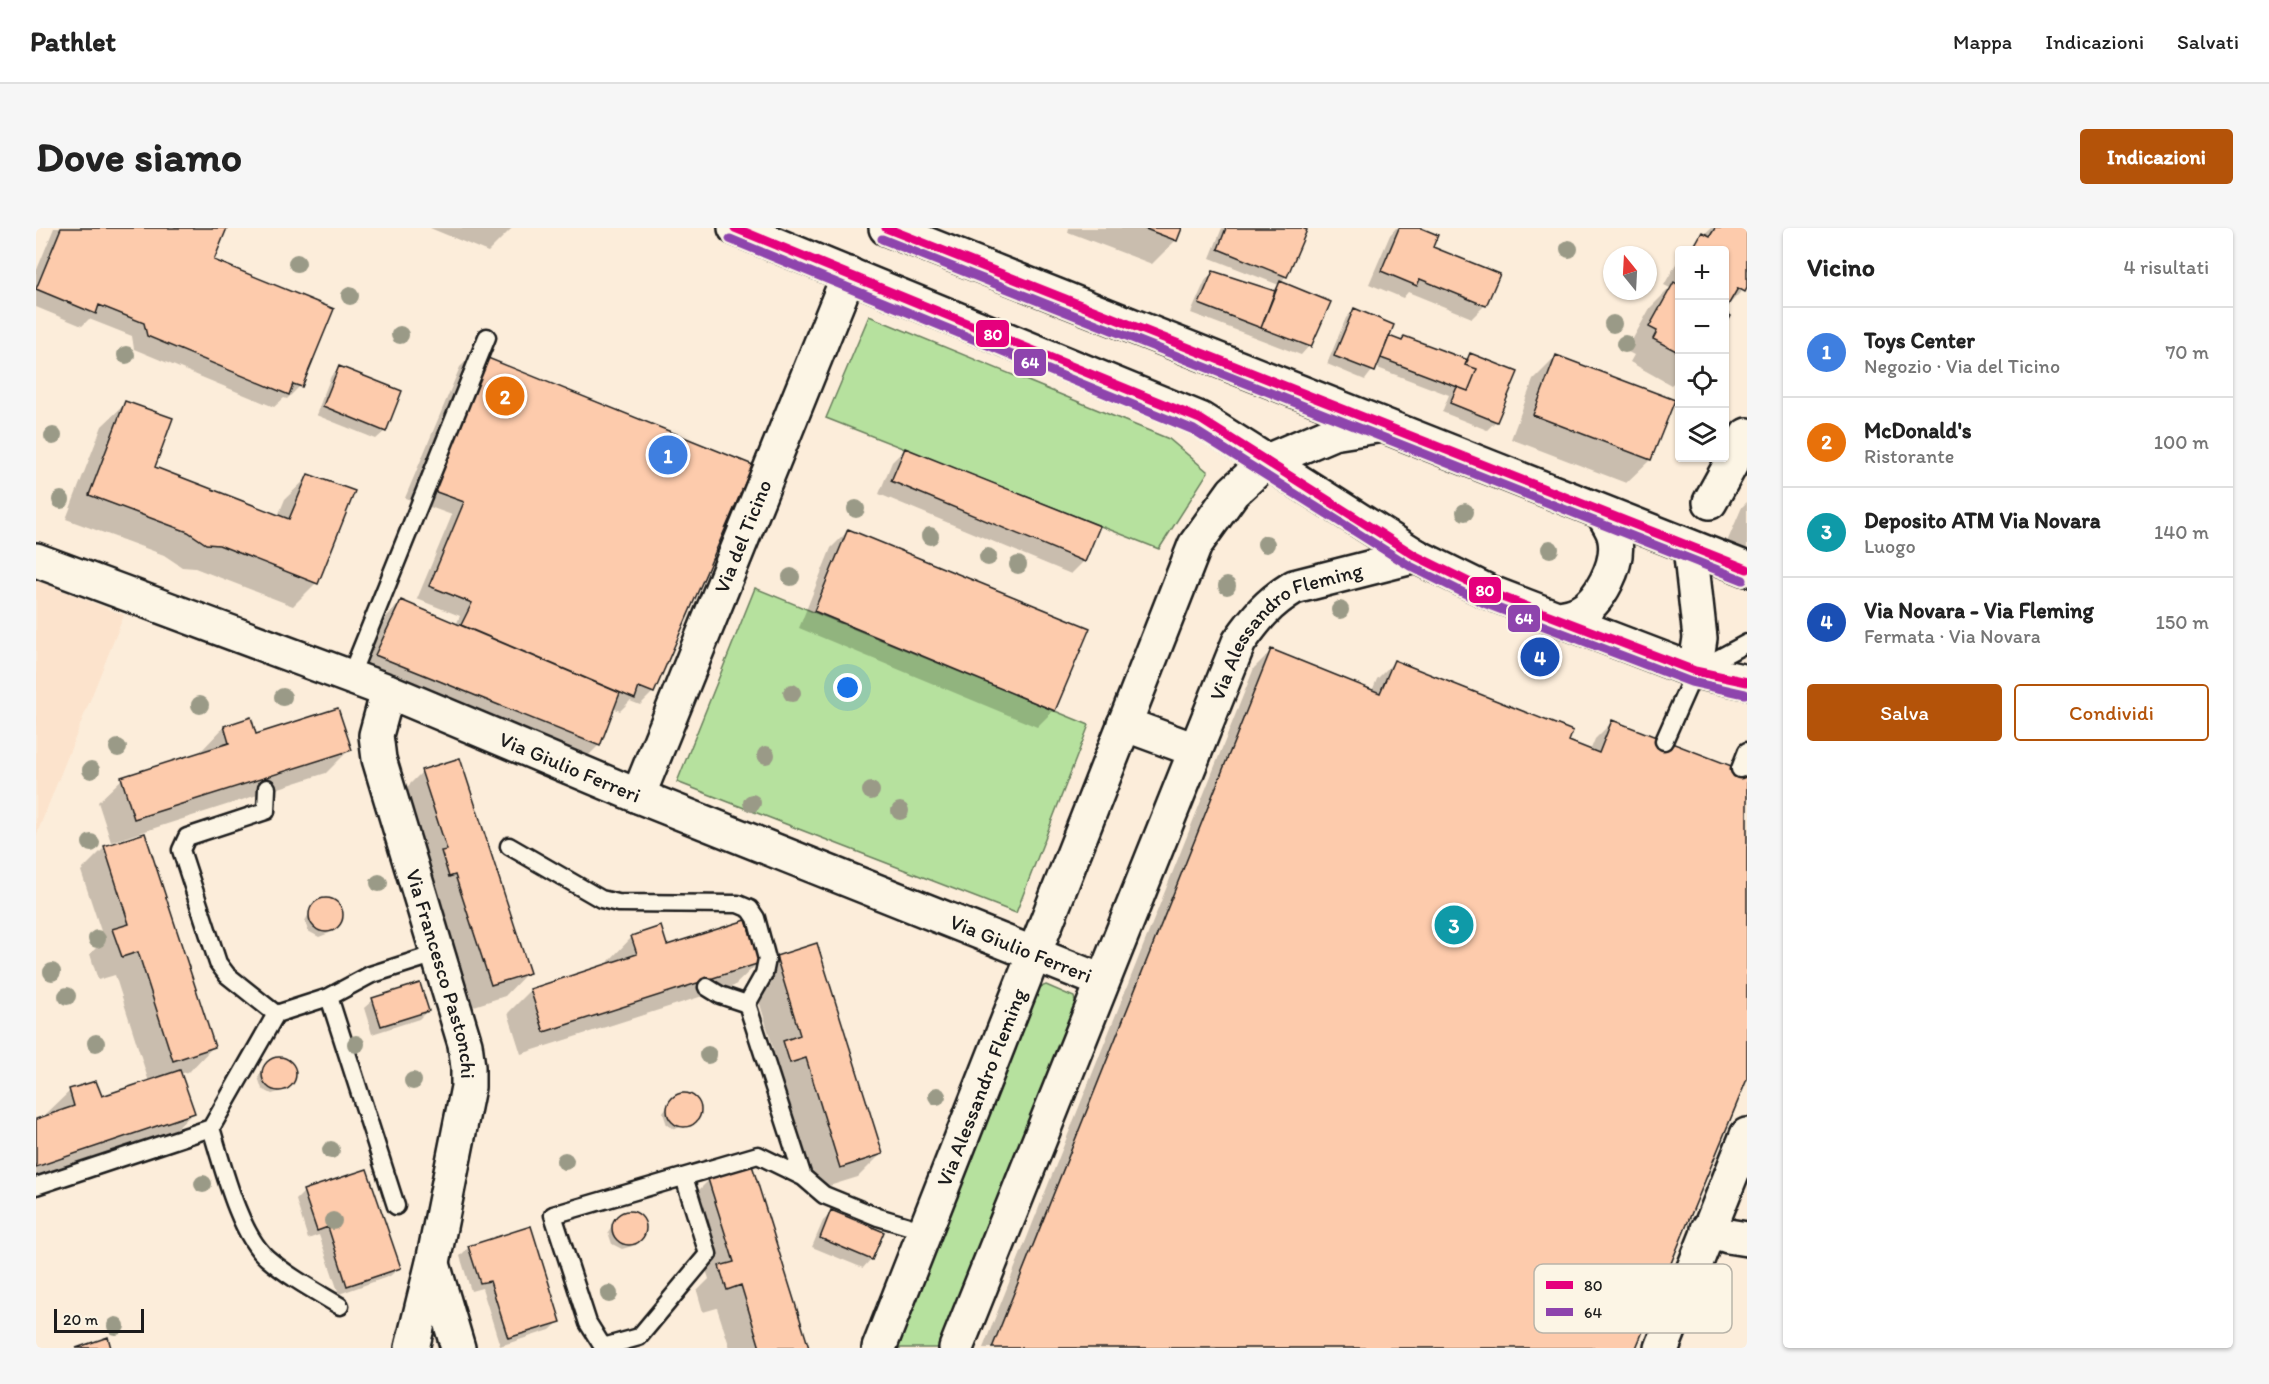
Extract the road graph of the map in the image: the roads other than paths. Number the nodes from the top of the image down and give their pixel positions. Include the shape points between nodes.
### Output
1 (735, 228) edge
2 (886, 228) edge
3 (849, 274) junction
4 (487, 337) dead end
5 (1385, 425) junction
6 (1747, 435) edge
7 (1268, 461) junction
8 (1710, 502) dead end
9 (1603, 514) junction
10 (1690, 547) junction
11 (1416, 556) junction
12 (36, 560) edge
13 (1747, 569) edge
14 (1559, 618) junction
15 (1747, 643) edge
16 (1695, 671) junction
17 (350, 677) junction
18 (1747, 682) edge
19 (388, 692) junction
20 (1124, 724) junction
21 (1664, 741) dead end
22 (1195, 750) junction
23 (1747, 751) edge
24 (1740, 769) dead end
25 (267, 788) dead end
26 (638, 796) junction
27 (509, 846) dead end
28 (436, 954) junction
29 (1034, 955) junction
30 (1102, 981) junction
31 (707, 987) dead end
32 (329, 998) junction
33 (747, 1004) junction
34 (276, 1014) junction
35 (211, 1128) junction
36 (1747, 1136) edge
37 (684, 1176) junction
38 (804, 1177) junction
39 (36, 1186) edge
40 (396, 1206) dead end
41 (1708, 1229) junction
42 (925, 1231) junction
43 (1747, 1239) edge
44 (433, 1262) junction
45 (1694, 1264) edge
46 (340, 1306) dead end
47 (1668, 1333) edge
48 (412, 1348) edge
49 (458, 1348) edge
50 (879, 1348) edge
51 (956, 1348) edge
52 (1662, 1348) edge

1 - 3 street
2 - 5 street
3 - 7 street via 1200,419
3 - 26 street, Via del Ticino
4 - 17 lane
5 - 7 street, Via Alessandro Fleming via 1333,433
5 - 9 street
6 - 8 street
7 - 11 street
7 - 20 street, Via Alessandro Fleming via 1233,492 1194,545
9 - 10 street
9 - 14 street via 1616,543 1611,574 1595,599 1578,613
10 - 13 street
10 - 16 street via 1700,638
11 - 14 street via 1489,592
11 - 22 street, Via Alessandro Fleming via 1294,587 1277,598 1260,613 1239,642
12 - 17 street, Via Giulio Ferreri
14 - 16 street
15 - 16 lane
16 - 18 street
16 - 21 lane
17 - 19 street, Via Giulio Ferreri
19 - 26 street, Via Giulio Ferreri
19 - 28 street, Via Francesco Pastonchi via 376,735 379,759
20 - 22 street
20 - 29 street, Via Alessandro Fleming
22 - 30 street, Via Alessandro Fleming
23 - 24 lane
25 - 34 lane via 266,811 188,837 181,850 218,963 227,975
26 - 29 street, Via Giulio Ferreri
27 - 33 lane via 601,899 618,903 738,904 750,909 767,959 764,974
28 - 32 lane via 370,975
28 - 44 street, Via Francesco Pastonchi via 465,1044 468,1076
29 - 30 street, Via Giulio Ferreri
29 - 42 street, Via Alessandro Fleming
30 - 51 street, Via Alessandro Fleming
31 - 33 lane
32 - 34 lane
32 - 40 lane
33 - 38 lane
34 - 35 lane
35 - 39 lane
35 - 46 lane via 244,1224 265,1257
36 - 41 street
37 - 37 lane via 553,1215 588,1323 603,1347 639,1337 708,1254
37 - 38 lane via 758,1155
38 - 42 lane via 824,1195
41 - 43 street
41 - 45 street
42 - 50 street, Via Alessandro Fleming
44 - 48 street, Via Francesco Pastonchi
44 - 49 street, Via Francesco Pastonchi
47 - 52 street

